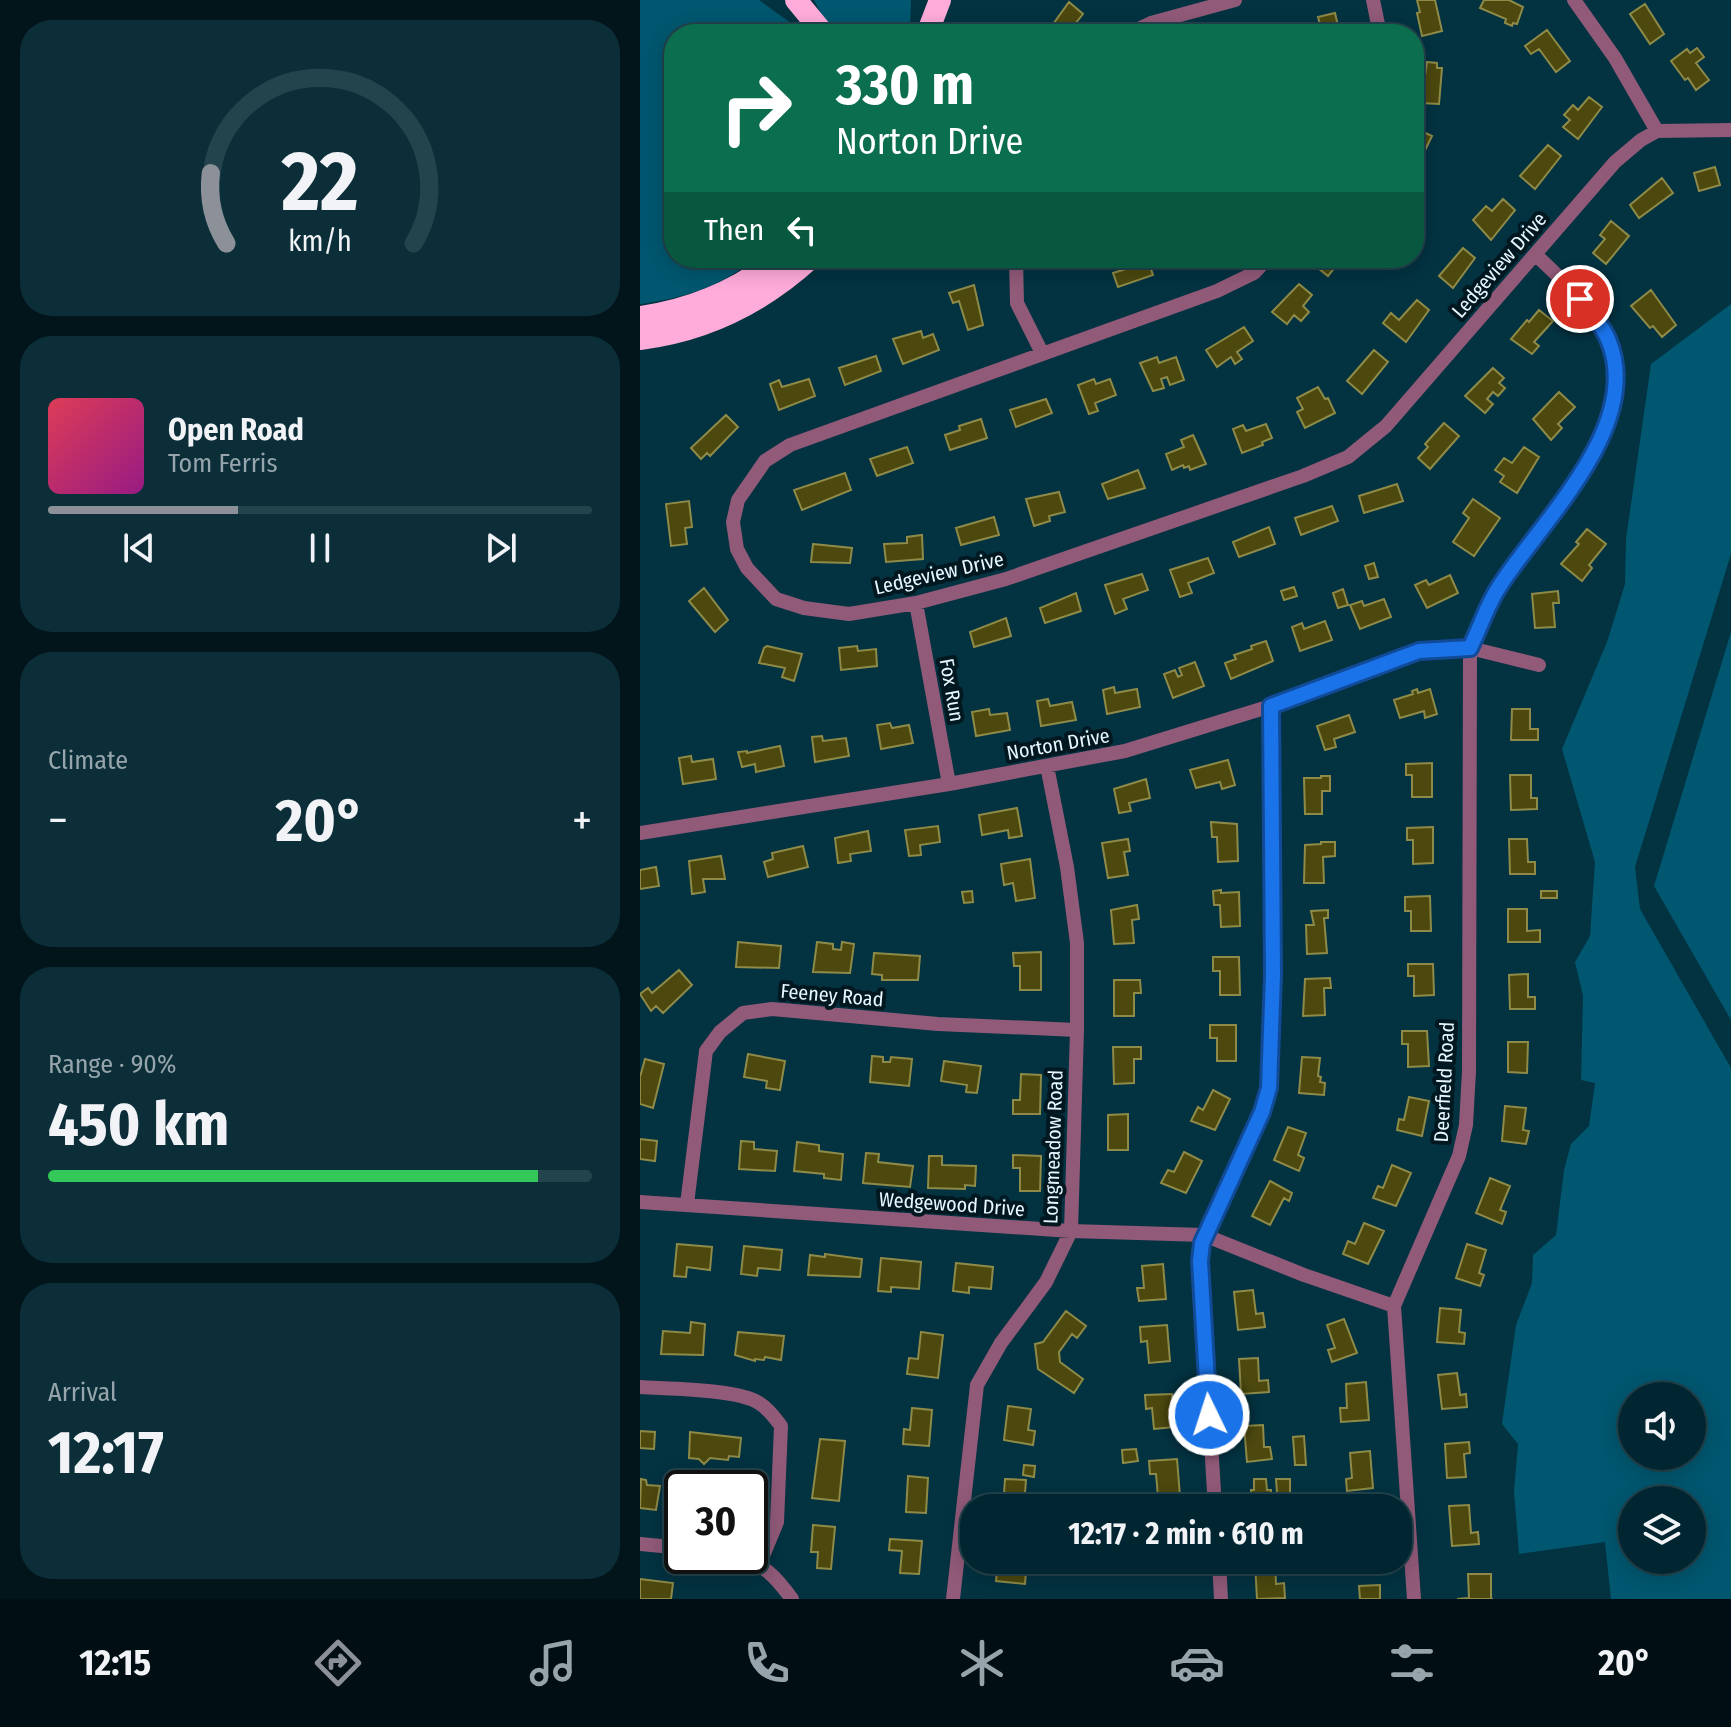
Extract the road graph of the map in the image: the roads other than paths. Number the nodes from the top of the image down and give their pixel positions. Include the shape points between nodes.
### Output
1 (796, 0) edge
2 (940, 0) edge
3 (1235, 0) edge
4 (1373, 0) edge
5 (1574, 0) edge
6 (816, 24) edge
7 (931, 24) edge
8 (1149, 24) edge
9 (1378, 24) edge
10 (1731, 130) edge
11 (1657, 131) junction
12 (1535, 254) junction
13 (765, 268) edge
14 (799, 268) edge
15 (1016, 268) edge
16 (1259, 268) edge
17 (640, 317) edge
18 (640, 339) edge
19 (1042, 353) junction
20 (916, 603) junction
21 (1470, 648) junction
22 (1539, 665) dead end
23 (1271, 706) junction
24 (1047, 766) junction
25 (949, 784) junction
26 (640, 833) edge
27 (1077, 1030) junction
28 (640, 1202) edge
29 (687, 1204) junction
30 (1071, 1231) junction
31 (1204, 1235) junction
32 (1394, 1306) junction
33 (640, 1387) edge
34 (1214, 1494) edge
35 (640, 1544) edge
36 (768, 1544) edge
37 (664, 1546) edge
38 (768, 1571) edge
39 (1220, 1574) edge
40 (792, 1599) edge
41 (953, 1599) edge
42 (1221, 1599) edge
43 (1414, 1599) edge

1 - 6 highway
2 - 7 highway
3 - 8 street
4 - 9 street
5 - 11 street
10 - 11 street
11 - 12 street, Ledgeview Drive via 1615,162
12 - 20 street, Ledgeview Drive via 1386,426 1348,457 1006,579
12 - 21 street via 1568,285 1608,339 1616,383 1600,442 1497,589
13 - 17 highway via 710,299
14 - 18 highway via 725,316
15 - 19 street via 1017,303
16 - 19 street, Ledgeview Drive via 1217,291
19 - 20 street, Ledgeview Drive via 790,445 765,461 738,500 733,522 737,549 776,599 849,614
20 - 25 street, Fox Run
21 - 22 street, Norton Drive
21 - 23 street, Norton Drive via 1419,651
21 - 32 street, Deerfield Road via 1466,1125 1459,1156
23 - 24 street, Norton Drive via 1125,751
23 - 31 street via 1269,1088
24 - 25 street, Norton Drive
24 - 27 street, Longmeadow Road via 1077,943
25 - 26 street, Norton Drive
27 - 29 street, Feeney Road via 772,1009 743,1013 706,1051
27 - 30 street, Longmeadow Road
28 - 29 street, Wedgewood Drive
29 - 30 street, Wedgewood Drive
30 - 31 street, Wedgewood Drive
30 - 41 street, Longmeadow Road via 1046,1282 977,1385
31 - 32 street, Wedgewood Drive
31 - 34 street via 1200,1261
32 - 43 street, Deerfield Road
33 - 36 street via 743,1396 773,1415 781,1426 777,1522
35 - 37 street
38 - 40 street
39 - 42 street

